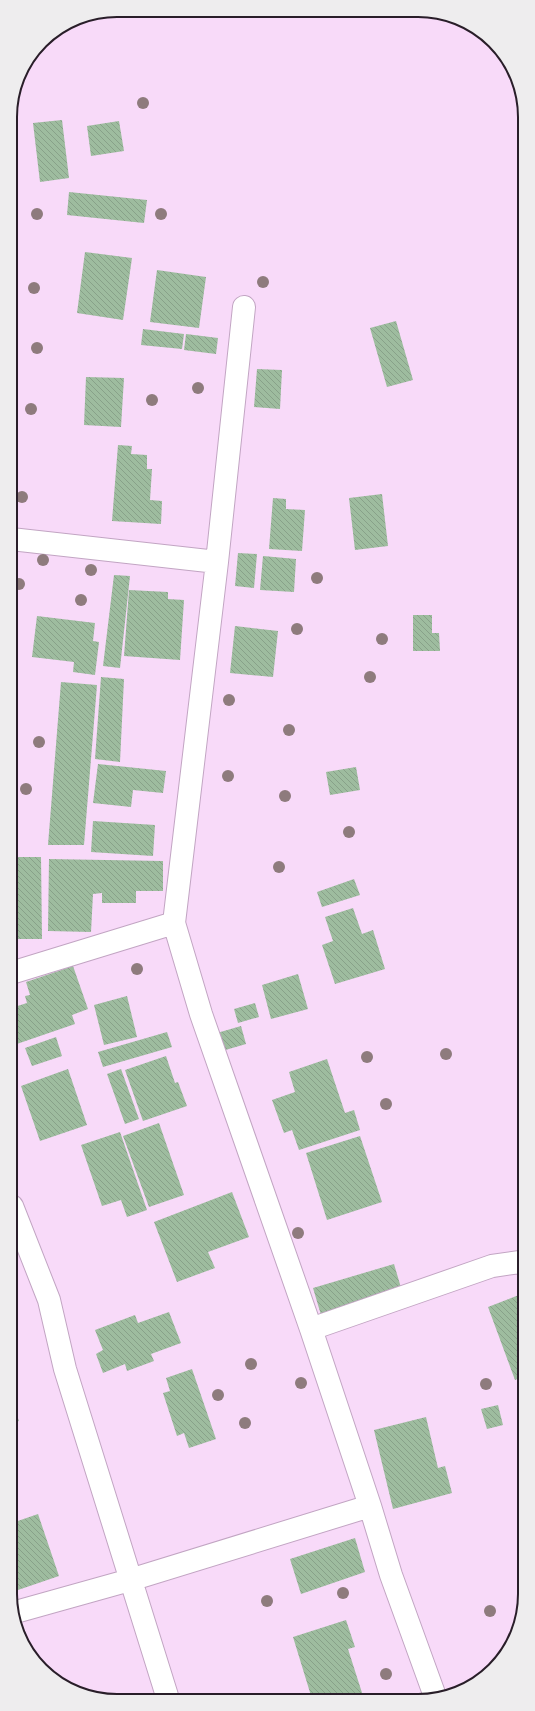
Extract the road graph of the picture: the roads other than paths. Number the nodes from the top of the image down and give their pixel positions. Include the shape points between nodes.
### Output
1 (244, 308) dead end
2 (17, 540) edge
3 (217, 562) junction
4 (174, 923) junction
5 (17, 971) edge
6 (17, 1219) edge
7 (518, 1262) edge
8 (311, 1329) junction
9 (370, 1506) junction
10 (130, 1580) junction
11 (19, 1611) edge
12 (434, 1693) edge
13 (166, 1694) edge

1 - 3 street
2 - 3 street
3 - 4 street
4 - 5 street
4 - 8 street via 201,1014
6 - 10 street via 49,1300 65,1369
7 - 8 street via 492,1266
8 - 9 street
9 - 10 street
9 - 12 street via 391,1575
10 - 11 street
10 - 13 street

